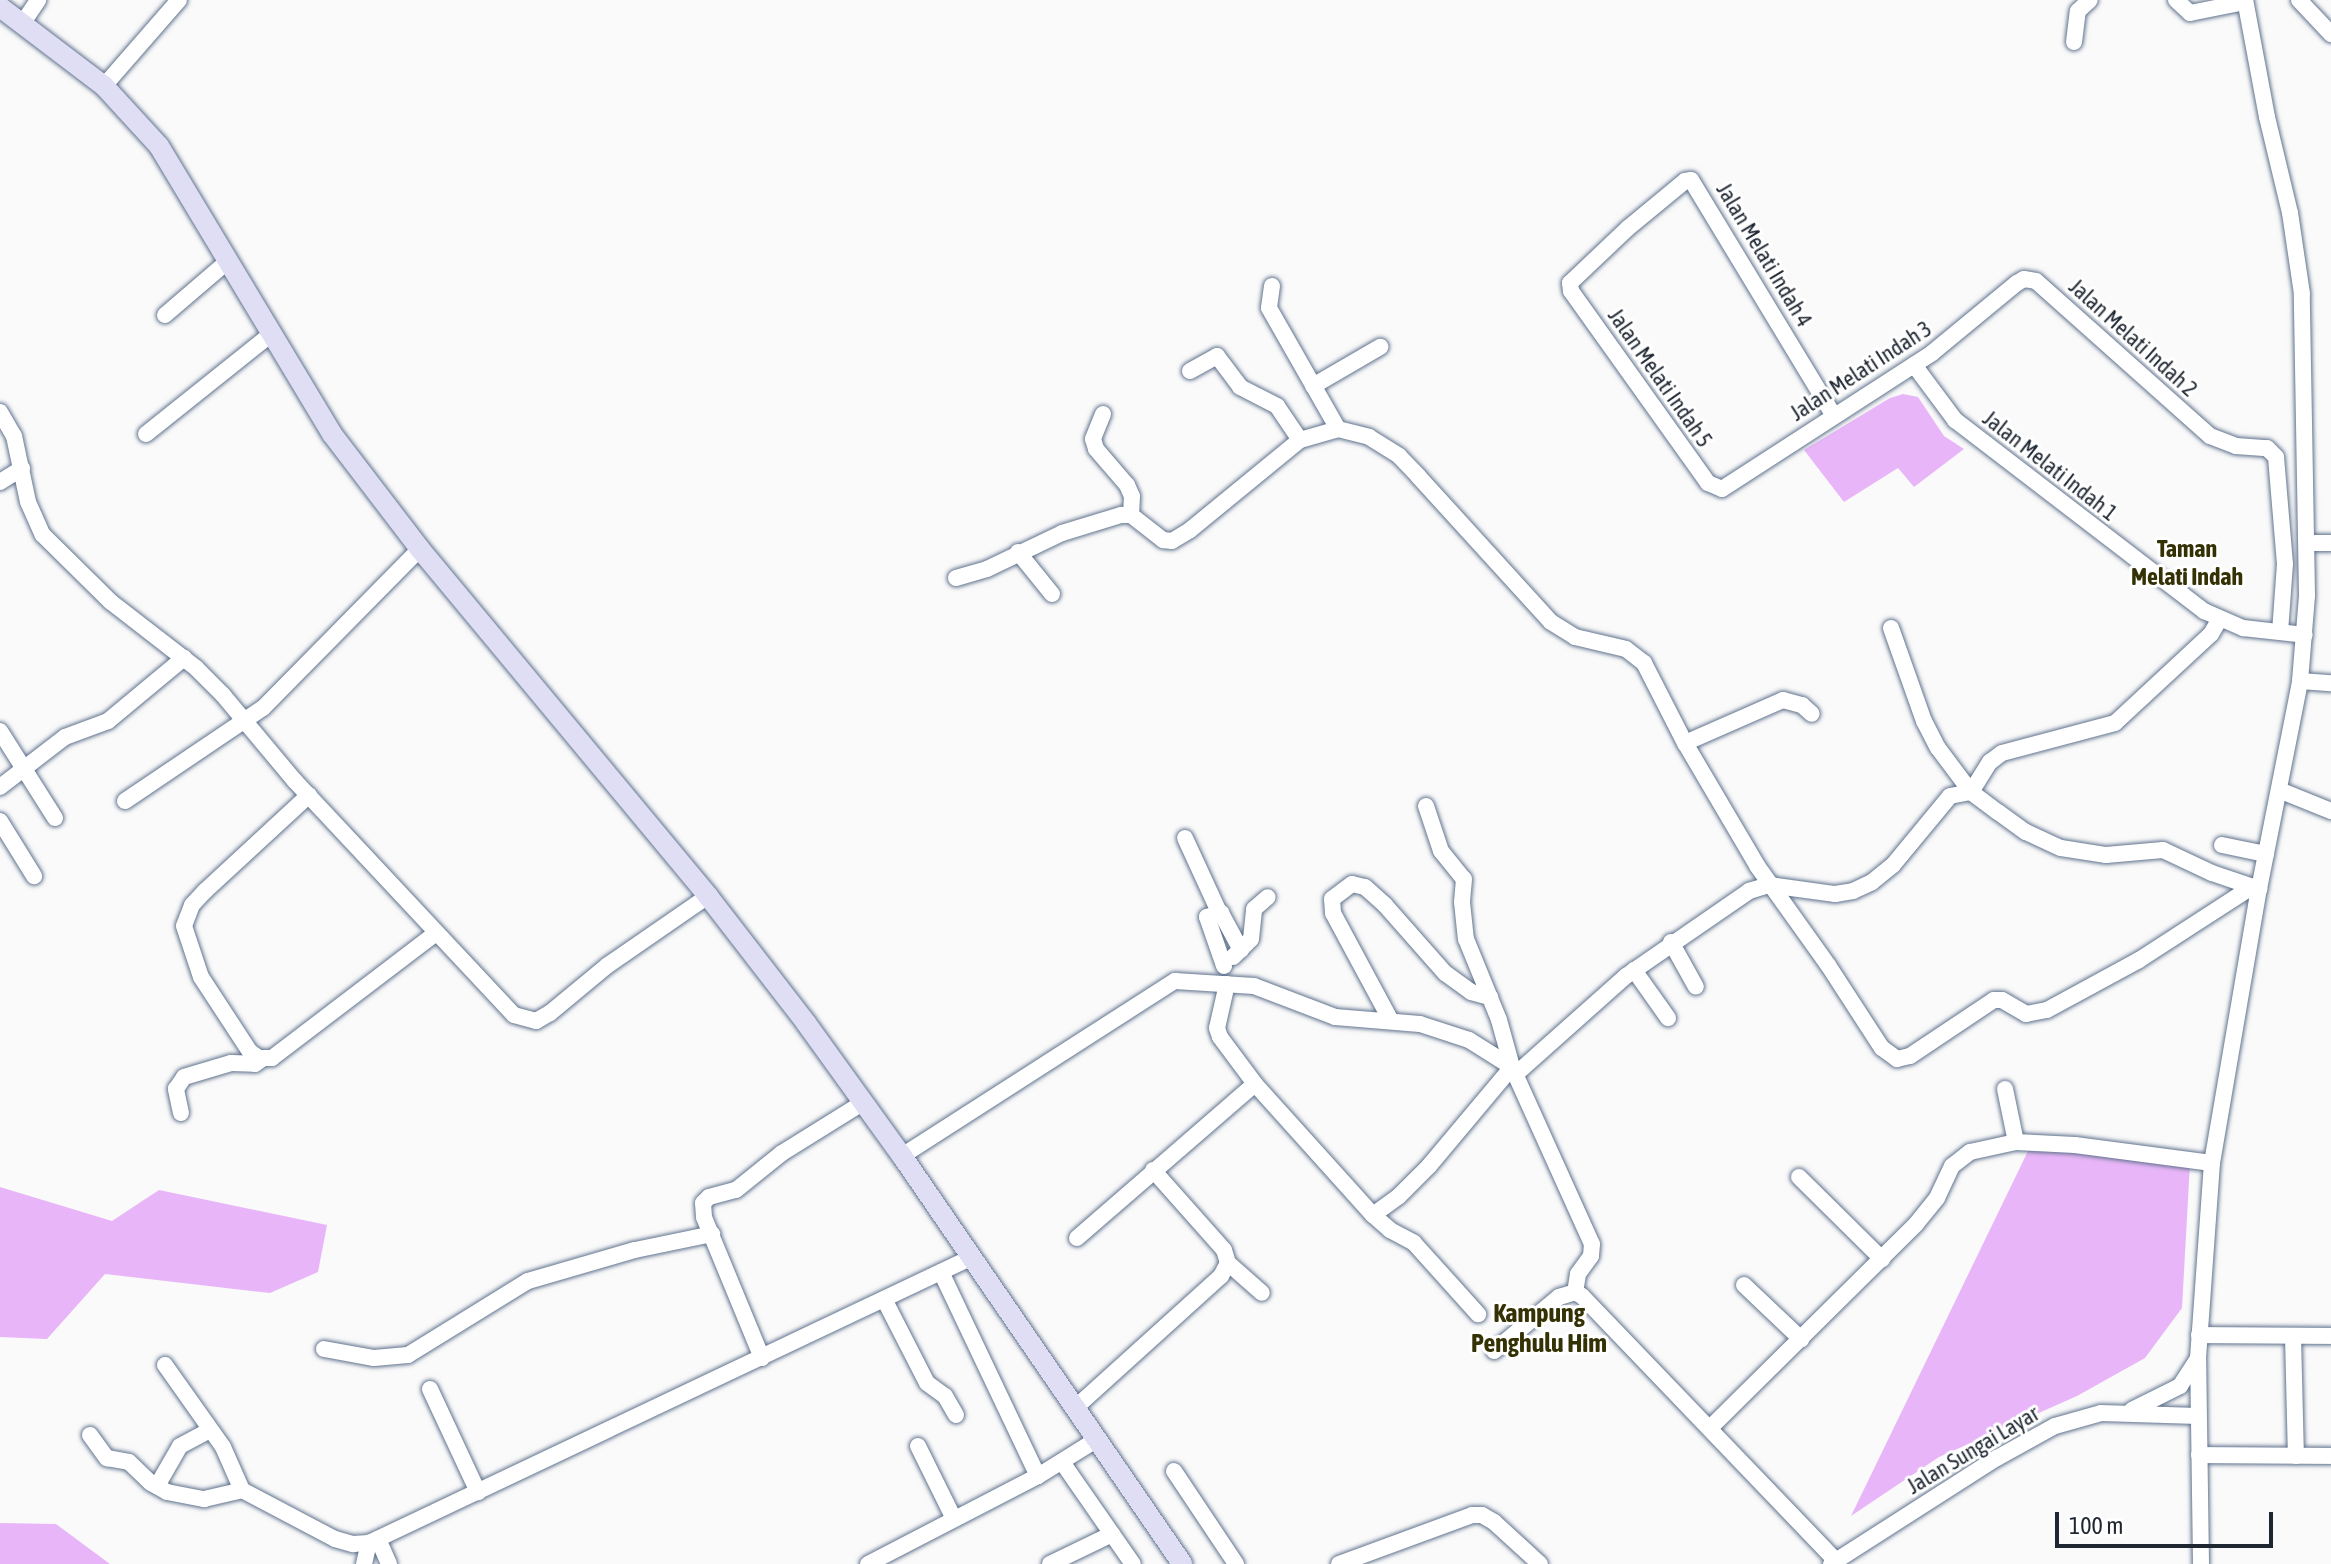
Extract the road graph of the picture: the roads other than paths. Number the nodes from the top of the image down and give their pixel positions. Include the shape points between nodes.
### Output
1 (38, 0) edge
2 (179, 0) edge
3 (2090, 0) edge
4 (2176, 0) edge
5 (2299, 0) edge
6 (2245, 1) edge
7 (0, 7) edge
8 (22, 24) junction
9 (2331, 34) edge
10 (2074, 42) dead end
11 (104, 86) junction
12 (228, 261) junction
13 (2024, 279) joint
14 (1272, 286) dead end
15 (1571, 291) joint
16 (165, 315) dead end
17 (270, 335) junction
18 (1380, 347) dead end
19 (1914, 365) junction
20 (1190, 371) dead end
21 (1313, 386) junction
22 (0, 412) edge
23 (1103, 414) dead end
24 (1834, 416) junction
25 (1338, 429) junction
26 (146, 434) dead end
27 (1300, 440) junction
28 (22, 468) junction
29 (0, 482) edge
30 (1716, 489) joint
31 (1131, 515) junction
32 (2307, 543) junction
33 (2331, 543) edge
34 (420, 549) junction
35 (1018, 552) junction
36 (956, 578) dead end
37 (1052, 594) dead end
38 (2219, 620) junction
39 (1891, 628) dead end
40 (2280, 632) junction
41 (2305, 635) junction
42 (184, 658) junction
43 (2300, 681) junction
44 (2331, 683) edge
45 (1812, 714) dead end
46 (246, 720) junction
47 (0, 731) edge
48 (1685, 743) junction
49 (23, 769) junction
50 (0, 787) edge
51 (2279, 790) junction
52 (1971, 792) junction
53 (309, 795) junction
54 (125, 801) dead end
55 (1426, 806) dead end
56 (2331, 811) edge
57 (55, 818) dead end
58 (0, 821) edge
59 (1185, 838) dead end
60 (2222, 845) dead end
61 (2266, 854) junction
62 (34, 876) dead end
63 (1769, 885) junction
64 (2255, 888) junction
65 (708, 896) junction
66 (1268, 897) dead end
67 (1219, 912) junction
68 (436, 933) junction
69 (1671, 942) junction
70 (1241, 950) junction
71 (1224, 966) junction
72 (1634, 970) junction
73 (1208, 981) junction
74 (1227, 984) junction
75 (1696, 987) dead end
76 (1490, 997) junction
77 (1668, 1018) dead end
78 (1390, 1019) junction
79 (262, 1059) junction
80 (1514, 1070) junction
81 (1255, 1084) junction
82 (2005, 1089) dead end
83 (864, 1102) junction
84 (181, 1113) dead end
85 (2016, 1142) junction
86 (902, 1156) junction
87 (2212, 1163) junction
88 (1153, 1170) junction
89 (1799, 1177) dead end
90 (1373, 1215) junction
91 (708, 1226) junction
92 (1077, 1238) dead end
93 (972, 1257) junction
94 (1882, 1259) junction
95 (1228, 1263) junction
96 (941, 1272) junction
97 (1744, 1285) dead end
98 (1575, 1292) junction
99 (1262, 1293) dead end
100 (884, 1299) junction
101 (1478, 1314) dead end
102 (2199, 1335) junction
103 (2293, 1336) junction
104 (2331, 1336) edge
105 (1801, 1339) junction
106 (324, 1349) dead end
107 (1494, 1351) dead end
108 (762, 1358) junction
109 (2198, 1358) junction
110 (165, 1365) dead end
111 (430, 1389) dead end
112 (1075, 1408) junction
113 (2127, 1411) junction
114 (956, 1415) dead end
115 (2198, 1416) junction
116 (1710, 1428) junction
117 (210, 1430) junction
118 (90, 1435) dead end
119 (1096, 1440) junction
120 (918, 1446) dead end
121 (2199, 1455) junction
122 (2296, 1456) junction
123 (2331, 1456) edge
124 (1062, 1462) junction
125 (1174, 1471) dead end
126 (1038, 1476) junction
127 (157, 1486) junction
128 (242, 1490) junction
129 (478, 1492) junction
130 (954, 1519) junction
131 (1112, 1534) junction
132 (374, 1541) junction
133 (1833, 1562) edge
134 (872, 1563) edge
135 (364, 1564) edge
136 (389, 1564) edge
137 (1050, 1564) edge
138 (1133, 1564) edge
139 (1182, 1564) edge
140 (1236, 1564) edge
141 (1339, 1564) edge
142 (1540, 1564) edge
143 (2201, 1564) edge

1 - 8 street
2 - 11 street
3 - 10 street via 2078,11
4 - 6 street via 2190,13
5 - 9 street
6 - 32 street via 2302,294
7 - 8 main road
8 - 11 main road
11 - 12 main road via 159,146
12 - 16 street
12 - 17 main road
13 - 19 street, Jalan Melati Indah 3
13 - 40 street, Jalan Melati Indah 2 via 2042,285 2210,436 2236,446 2267,448 2279,463 2285,564
14 - 21 street via 1269,308
15 - 24 street, Jalan Melati Indah 4 via 1574,276 1691,180
15 - 30 street, Jalan Melati Indah 5
17 - 26 street
17 - 34 main road via 332,434
18 - 21 street
19 - 24 street, Jalan Melati Indah 3
19 - 38 street, Jalan Melati Indah 1 via 1955,420
20 - 27 street via 1217,356 1246,392 1277,406
21 - 25 street
22 - 28 street via 14,436
23 - 31 street via 1093,439 1127,485
24 - 30 street, Jalan Melati Indah 3
25 - 27 street
25 - 48 street via 1369,437 1399,456 1551,622 1575,637 1636,654
27 - 31 street via 1180,538 1163,540
28 - 29 street
28 - 42 street via 28,502 43,535 111,602
31 - 35 street via 1062,533
32 - 33 street
32 - 41 street
34 - 46 street via 287,687
34 - 65 main road
35 - 36 street
35 - 37 street
38 - 40 street, Jalan Melati Indah 1
38 - 52 street via 2211,634 2115,723 2002,753
39 - 52 street via 1931,735
40 - 41 street, Jalan Melati Indah 1
41 - 43 street
42 - 46 street
42 - 49 street via 108,721 65,737
43 - 44 street
43 - 51 street
45 - 48 street via 1783,700
46 - 53 street
46 - 54 street
47 - 49 street
48 - 63 street
49 - 50 street
49 - 57 street
51 - 56 street
51 - 61 street
52 - 63 street via 1950,796 1893,865 1853,891 1835,894
52 - 64 street via 2026,832 2061,848 2106,855 2171,852
53 - 68 street
53 - 79 street via 205,891 184,926 201,977 239,1040
55 - 76 street via 1441,851 1464,879 1466,939
58 - 62 street
59 - 67 street
60 - 61 street
61 - 64 street
63 - 64 street via 1882,1048 1897,1059 1910,1056 1994,1000 2026,1014 2047,1010
63 - 69 street via 1749,891
64 - 87 street
65 - 68 street via 536,1021 525,1021 502,1005
65 - 83 main road
66 - 70 street via 1254,909 1253,934
67 - 70 street
67 - 71 street via 1206,919
68 - 79 street via 272,1058
69 - 72 street
69 - 75 street
70 - 71 street
71 - 73 street
72 - 77 street
72 - 80 street
73 - 74 street
73 - 86 street via 1160,987
74 - 78 street via 1271,991 1340,1018
74 - 81 street via 1217,1028
76 - 78 street via 1471,992 1445,973 1385,905 1365,887 1352,884 1332,899 1333,913
76 - 80 street
78 - 80 street via 1462,1037
79 - 84 street via 184,1077 176,1089
80 - 90 street via 1429,1166
80 - 98 street via 1592,1244
81 - 88 street
81 - 90 street
82 - 85 street
83 - 86 main road
83 - 91 street via 782,1153 736,1190 709,1197 701,1208
85 - 87 street via 2100,1146
85 - 94 street via 1981,1147 1957,1160 1930,1208
86 - 93 main road
87 - 102 street
88 - 92 street
88 - 95 street via 1224,1250
89 - 94 street
90 - 101 street via 1414,1243
91 - 106 street via 528,1281 408,1355 374,1358
91 - 108 street
93 - 96 street
93 - 112 main road
94 - 105 street
95 - 99 street
95 - 112 street via 1214,1284
96 - 100 street
96 - 126 street
97 - 105 street
98 - 107 street via 1550,1303
98 - 116 street
100 - 108 street
100 - 114 street via 927,1383 945,1396
102 - 103 street
102 - 109 street
103 - 104 street
103 - 122 street
105 - 116 street
108 - 129 street
109 - 113 street via 2180,1386
109 - 115 street
110 - 117 street
111 - 129 street
112 - 119 main road
113 - 115 street, Jalan Sungai Layar
113 - 133 street, Jalan Sungai Layar via 2055,1426
115 - 121 street
116 - 133 street
117 - 127 street via 180,1446
117 - 128 street
118 - 127 street via 107,1458 129,1462
119 - 124 street
119 - 139 main road
120 - 130 street
121 - 122 street
121 - 143 street
122 - 123 street
124 - 126 street
124 - 131 street
125 - 140 street
126 - 130 street
127 - 128 street via 185,1498 204,1499
128 - 132 street via 335,1539
129 - 132 street
130 - 134 street
131 - 137 street
131 - 138 street
132 - 135 street
132 - 136 street
141 - 142 street via 1482,1515

